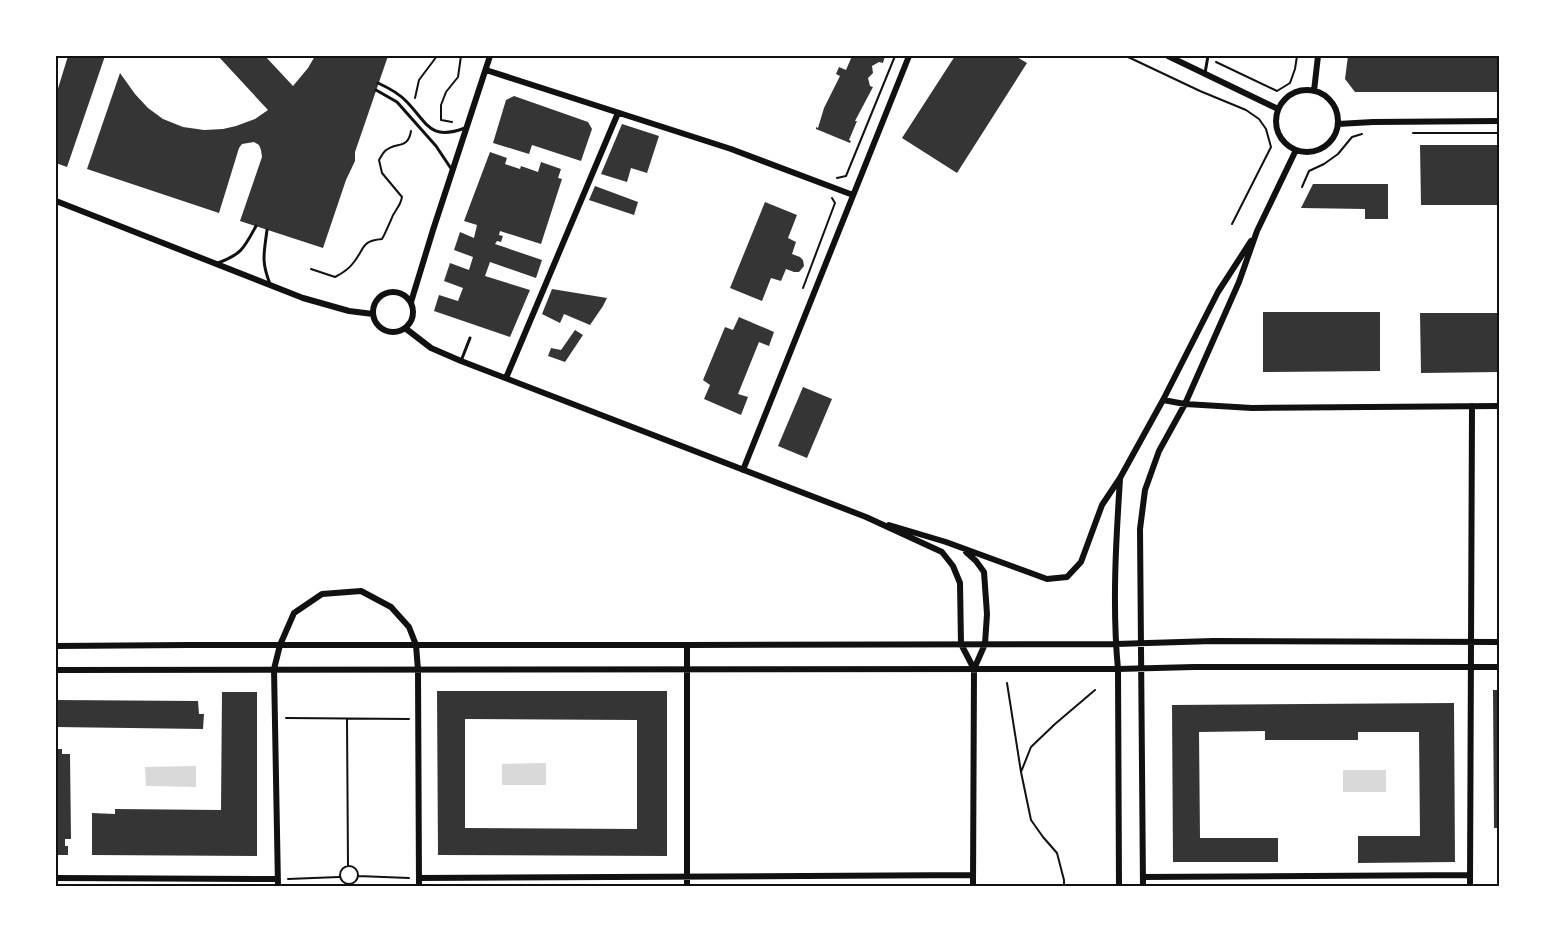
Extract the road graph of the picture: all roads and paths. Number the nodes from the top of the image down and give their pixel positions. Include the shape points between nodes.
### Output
1 (437, 56) edge
2 (461, 56) edge
3 (490, 56) edge
4 (909, 56) edge
5 (1126, 56) edge
6 (1168, 56) edge
7 (1297, 56) edge
8 (1318, 56) edge
9 (1208, 57) edge
10 (486, 70) junction
11 (1205, 73) junction
12 (378, 83) dead end
13 (376, 90) dead end
14 (1314, 91) junction
15 (1278, 109) junction
16 (413, 110) junction
17 (618, 113) junction
18 (412, 120) junction
19 (1500, 121) edge
20 (455, 122) dead end
21 (1338, 124) junction
22 (467, 128) junction
23 (1410, 133) dead end
24 (1500, 133) edge
25 (1365, 134) dead end
26 (1296, 150) junction
27 (453, 171) junction
28 (1302, 187) dead end
29 (853, 195) junction
30 (56, 201) edge
31 (1232, 224) dead end
32 (256, 226) dead end
33 (267, 230) dead end
34 (1257, 231) junction
35 (215, 264) junction
36 (311, 269) dead end
37 (271, 286) junction
38 (411, 302) junction
39 (373, 314) junction
40 (405, 328) junction
41 (470, 338) dead end
42 (461, 361) junction
43 (506, 378) junction
44 (1163, 400) junction
45 (1185, 404) junction
46 (1472, 406) junction
47 (1500, 406) edge
48 (743, 470) junction
49 (1120, 478) junction
50 (866, 517) junction
51 (961, 548) junction
52 (1472, 642) junction
53 (1500, 642) edge
54 (1140, 643) junction
55 (961, 644) junction
56 (986, 644) junction
57 (1116, 644) junction
58 (280, 645) junction
59 (416, 645) junction
60 (687, 645) junction
61 (56, 646) edge
62 (1472, 667) junction
63 (1500, 667) edge
64 (274, 669) junction
65 (686, 669) junction
66 (974, 669) junction
67 (1118, 669) junction
68 (1142, 669) junction
69 (56, 670) edge
70 (418, 670) junction
71 (1007, 682) dead end
72 (1095, 690) dead end
73 (274, 718) junction
74 (347, 719) junction
75 (418, 719) junction
76 (1021, 772) junction
77 (348, 866) junction
78 (973, 875) junction
79 (1470, 875) junction
80 (358, 876) junction
81 (687, 876) junction
82 (339, 877) junction
83 (56, 878) edge
84 (419, 878) junction
85 (1143, 878) junction
86 (278, 883) edge
87 (348, 886) edge
88 (419, 886) edge
89 (687, 886) edge
90 (973, 886) edge
91 (1064, 886) edge
92 (1119, 886) edge
93 (1143, 886) edge
94 (1470, 886) edge

1 - 16 path via 419,80
2 - 20 path via 458,77 441,105 441,120
3 - 10 street
4 - 29 street
5 - 31 path via 1246,110 1266,129 1271,147
6 - 11 street
7 - 9 path via 1290,83 1277,91
8 - 14 street
9 - 11 lane
10 - 17 street
10 - 22 street
11 - 15 street
12 - 16 lane via 399,94
13 - 18 lane via 397,102
14 - 15 street via 1293,93
14 - 21 street via 1332,103
15 - 26 street via 1279,133
16 - 22 lane via 437,131 452,133
17 - 29 street via 731,149
17 - 43 street
18 - 27 lane
18 - 36 path via 410,138 405,144 385,151 379,160 382,173 402,197 382,239 371,240 362,247 356,260 335,277
19 - 21 street
21 - 26 street via 1331,141 1323,147 1315,151
22 - 27 street
23 - 24 path
25 - 28 path via 1352,137 1338,154 1309,171
26 - 34 street
27 - 38 street
29 - 48 street
30 - 35 street
32 - 35 lane via 235,257
33 - 37 lane via 263,258
34 - 44 street via 1218,292
34 - 45 street
35 - 37 street
37 - 39 street via 349,311
38 - 39 street via 403,294 387,292 374,303
38 - 40 street via 411,321
39 - 40 street via 385,330 399,332
40 - 42 street via 431,348
41 - 42 lane
42 - 43 street
43 - 48 street
44 - 45 street
44 - 49 street
45 - 46 street via 1252,408
45 - 54 street via 1145,490 1140,530
46 - 47 street
46 - 52 street
48 - 50 street
49 - 51 street via 1102,505 1081,562 1067,577 1047,579
49 - 57 street
50 - 51 street
50 - 55 street via 942,552 953,566 960,583
51 - 56 street via 984,572
52 - 53 street
52 - 54 street
52 - 62 street
54 - 57 street
54 - 68 street
55 - 56 street
55 - 60 street
55 - 66 street
56 - 57 street
56 - 66 street
57 - 67 street
58 - 59 street
58 - 59 street via 294,613 322,594 361,591 391,607 409,627
58 - 61 street
58 - 64 street
59 - 60 street
59 - 70 street
60 - 65 street
62 - 63 street
62 - 68 street
62 - 79 street
64 - 69 street
64 - 70 street
64 - 73 street
65 - 66 street
65 - 70 street
65 - 81 street
66 - 67 street
66 - 78 street
67 - 68 street
67 - 92 street
68 - 85 street
70 - 75 street
71 - 76 path
72 - 76 path via 1031,747
73 - 74 path
73 - 86 street
74 - 75 path
74 - 77 path
75 - 84 street
76 - 91 path via 1031,820 1057,854
77 - 80 path via 355,868
77 - 82 path via 343,867
78 - 81 street
78 - 90 street
79 - 85 street
79 - 94 street
80 - 84 path
80 - 87 path
81 - 84 street
81 - 89 street
82 - 86 path
82 - 87 path
83 - 86 street
84 - 88 street
85 - 93 street

